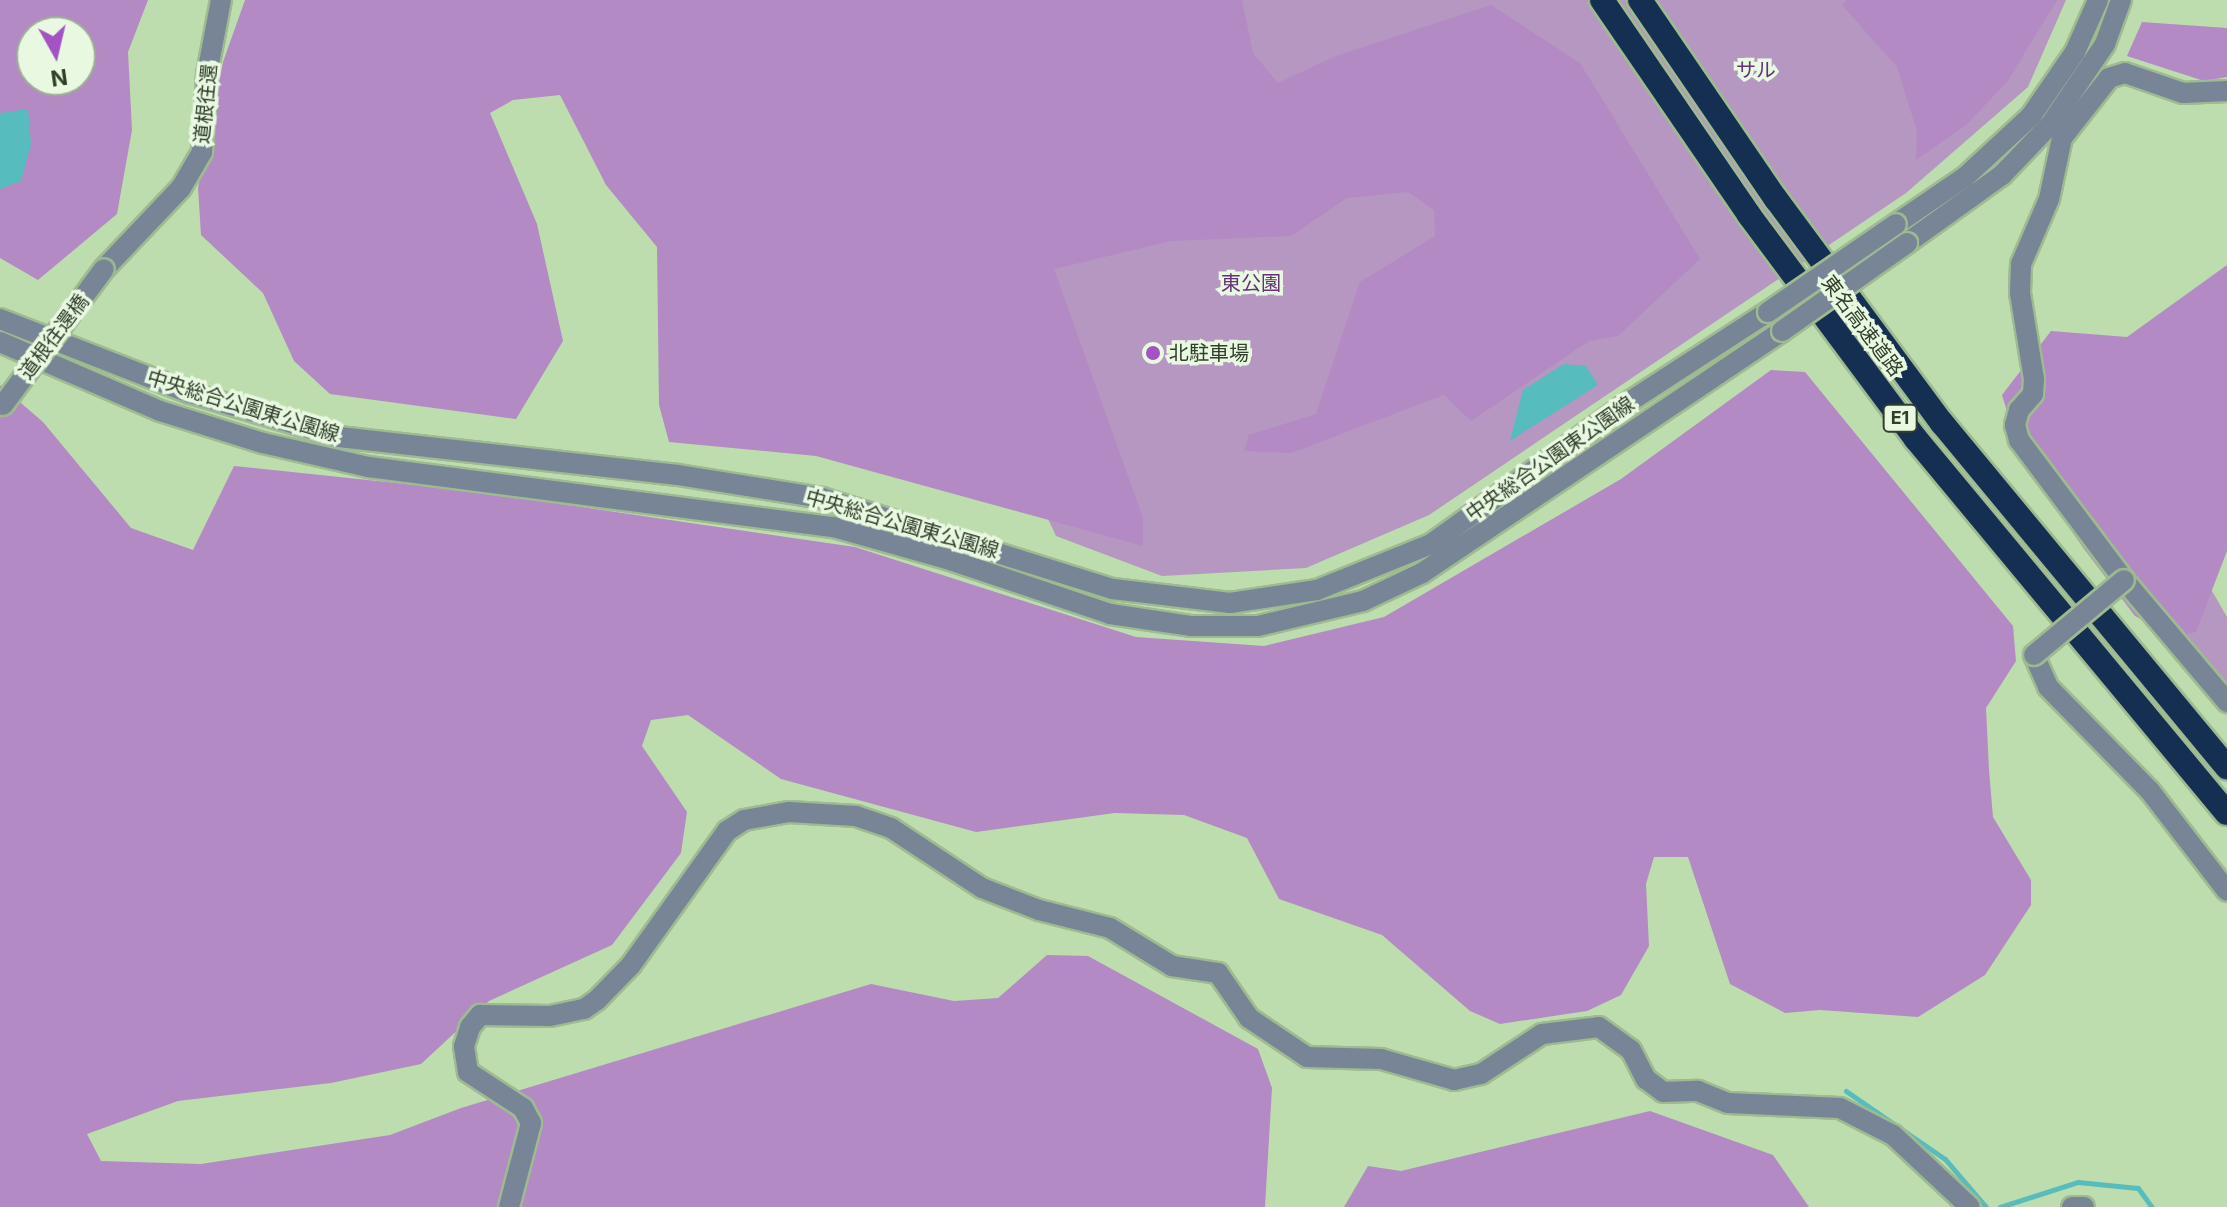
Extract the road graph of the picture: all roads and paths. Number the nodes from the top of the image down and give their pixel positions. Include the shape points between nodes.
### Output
1 (221, 0) edge
2 (1602, 0) edge
3 (1640, 0) edge
4 (2098, 0) edge
5 (2121, 0) edge
6 (2227, 91) edge
7 (104, 269) joint
8 (0, 319) edge
9 (0, 342) edge
10 (1633, 401) junction
11 (2, 406) edge
12 (1648, 421) junction
13 (2124, 580) junction
14 (2227, 702) edge
15 (2227, 767) edge
16 (2227, 813) edge
17 (2227, 891) edge
18 (509, 1207) edge
19 (1970, 1207) edge
20 (2072, 1207) edge
21 (2084, 1207) edge

1 - 7 street, 道根往還 via 207,74 202,152 181,188
2 - 16 highway, 東名高速道路 / E1 via 1749,215 1916,439
3 - 15 highway, 東名高速道路 / E1 via 1776,199 1942,423
4 - 10 street, 中央総合公園東公園線, bridge via 2075,52 2031,116 1965,177
5 - 12 street, bridge via 2105,44 2050,125 2002,175
6 - 13 street via 2183,93 2125,73 2109,78 2062,138 2049,199 2021,264 2020,293 2034,379 2033,394 2019,410 2015,425 2019,440
7 - 11 street, 道根往還橋, bridge
8 - 10 street, 中央総合公園東公園線 via 190,393 339,437 678,475 822,498 1113,589 1230,603 1317,590 1431,544
9 - 12 street via 160,411 263,443 369,467 834,527 1110,614 1190,626 1258,626 1363,601 1422,573
10 - 12 street
13 - 14 street
13 - 17 street, bridge via 2034,655 2048,687 2150,791
18 - 19 street via 531,1123 523,1108 468,1072 464,1046 470,1027 480,1015 550,1016 597,1000 631,965 727,831 744,820 789,812 856,816 891,828 982,888 1110,928 1172,966 1218,973 1249,1018 1307,1057 1381,1059 1454,1080 1481,1074 1542,1034 1599,1027 1631,1050 1646,1079 1663,1092 1698,1091 1728,1103 1840,1108 1893,1135
20 - 21 street

